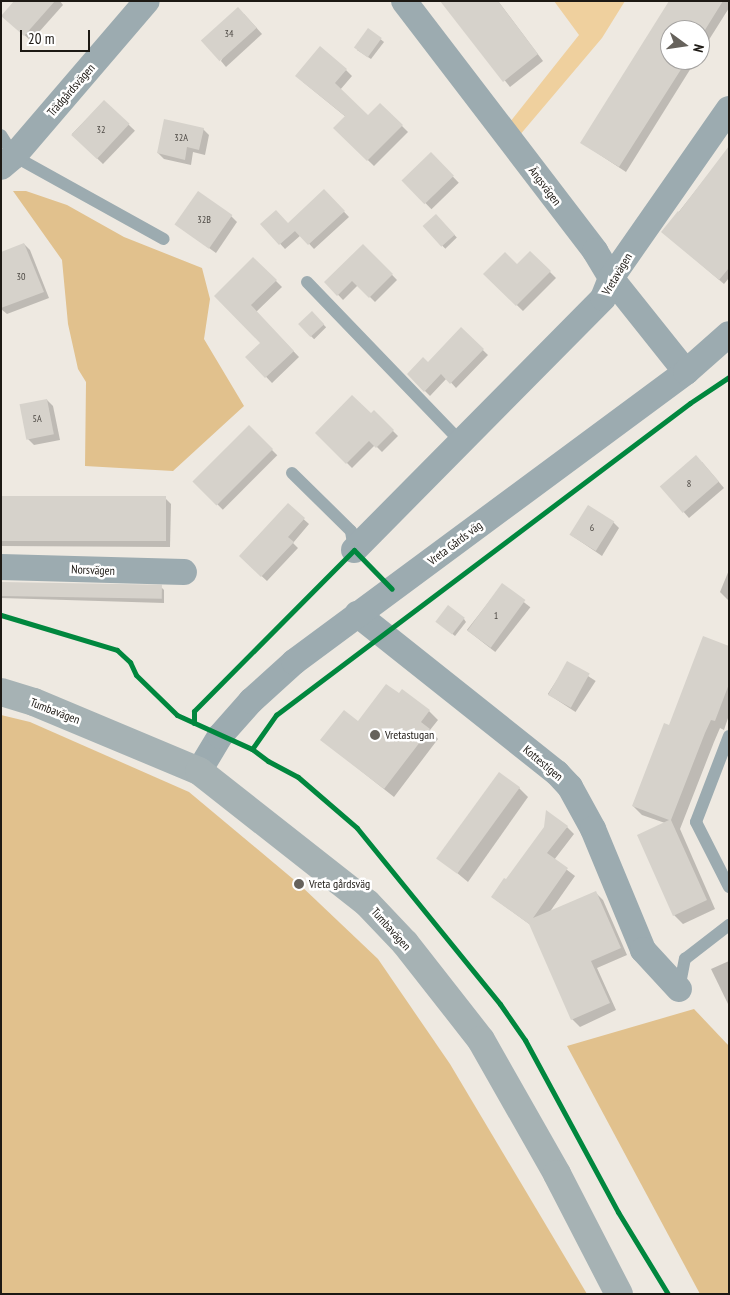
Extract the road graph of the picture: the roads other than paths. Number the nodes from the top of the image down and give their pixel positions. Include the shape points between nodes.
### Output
1 (147, 1) edge
2 (404, 1) edge
3 (729, 109) edge
4 (5, 153) edge
5 (164, 239) dead end
6 (611, 278) junction
7 (307, 282) dead end
8 (729, 334) edge
9 (686, 372) junction
10 (461, 442) junction
11 (292, 473) dead end
12 (354, 550) joint
13 (1, 567) edge
14 (184, 572) dead end
15 (357, 614) junction
16 (1, 692) edge
17 (729, 736) edge
18 (199, 770) junction
19 (729, 887) edge
20 (729, 925) edge
21 (679, 989) joint
22 (619, 1294) edge

1 - 4 street, Trädgårdsvägen
2 - 6 street, Ängsvägen via 595,251
3 - 6 street, Vretavägen
4 - 5 lane
6 - 9 street, Ängsvägen
6 - 10 street, Vretavägen via 603,298
7 - 10 lane
8 - 9 street, Vreta Gårds väg
9 - 15 street, Vreta Gårds väg
10 - 12 street, Vretavägen
11 - 12 lane via 351,531
13 - 14 street, Norsvägen
15 - 18 street, Vreta Gårds väg via 294,662 251,701 220,736
15 - 21 street, Kottestigen via 557,773 570,788 593,829 643,950
16 - 18 main road, Tumbavägen via 42,705
17 - 19 lane via 696,822
18 - 22 main road, Tumbavägen via 368,903 404,943 481,1040 558,1174
20 - 21 lane via 685,959

